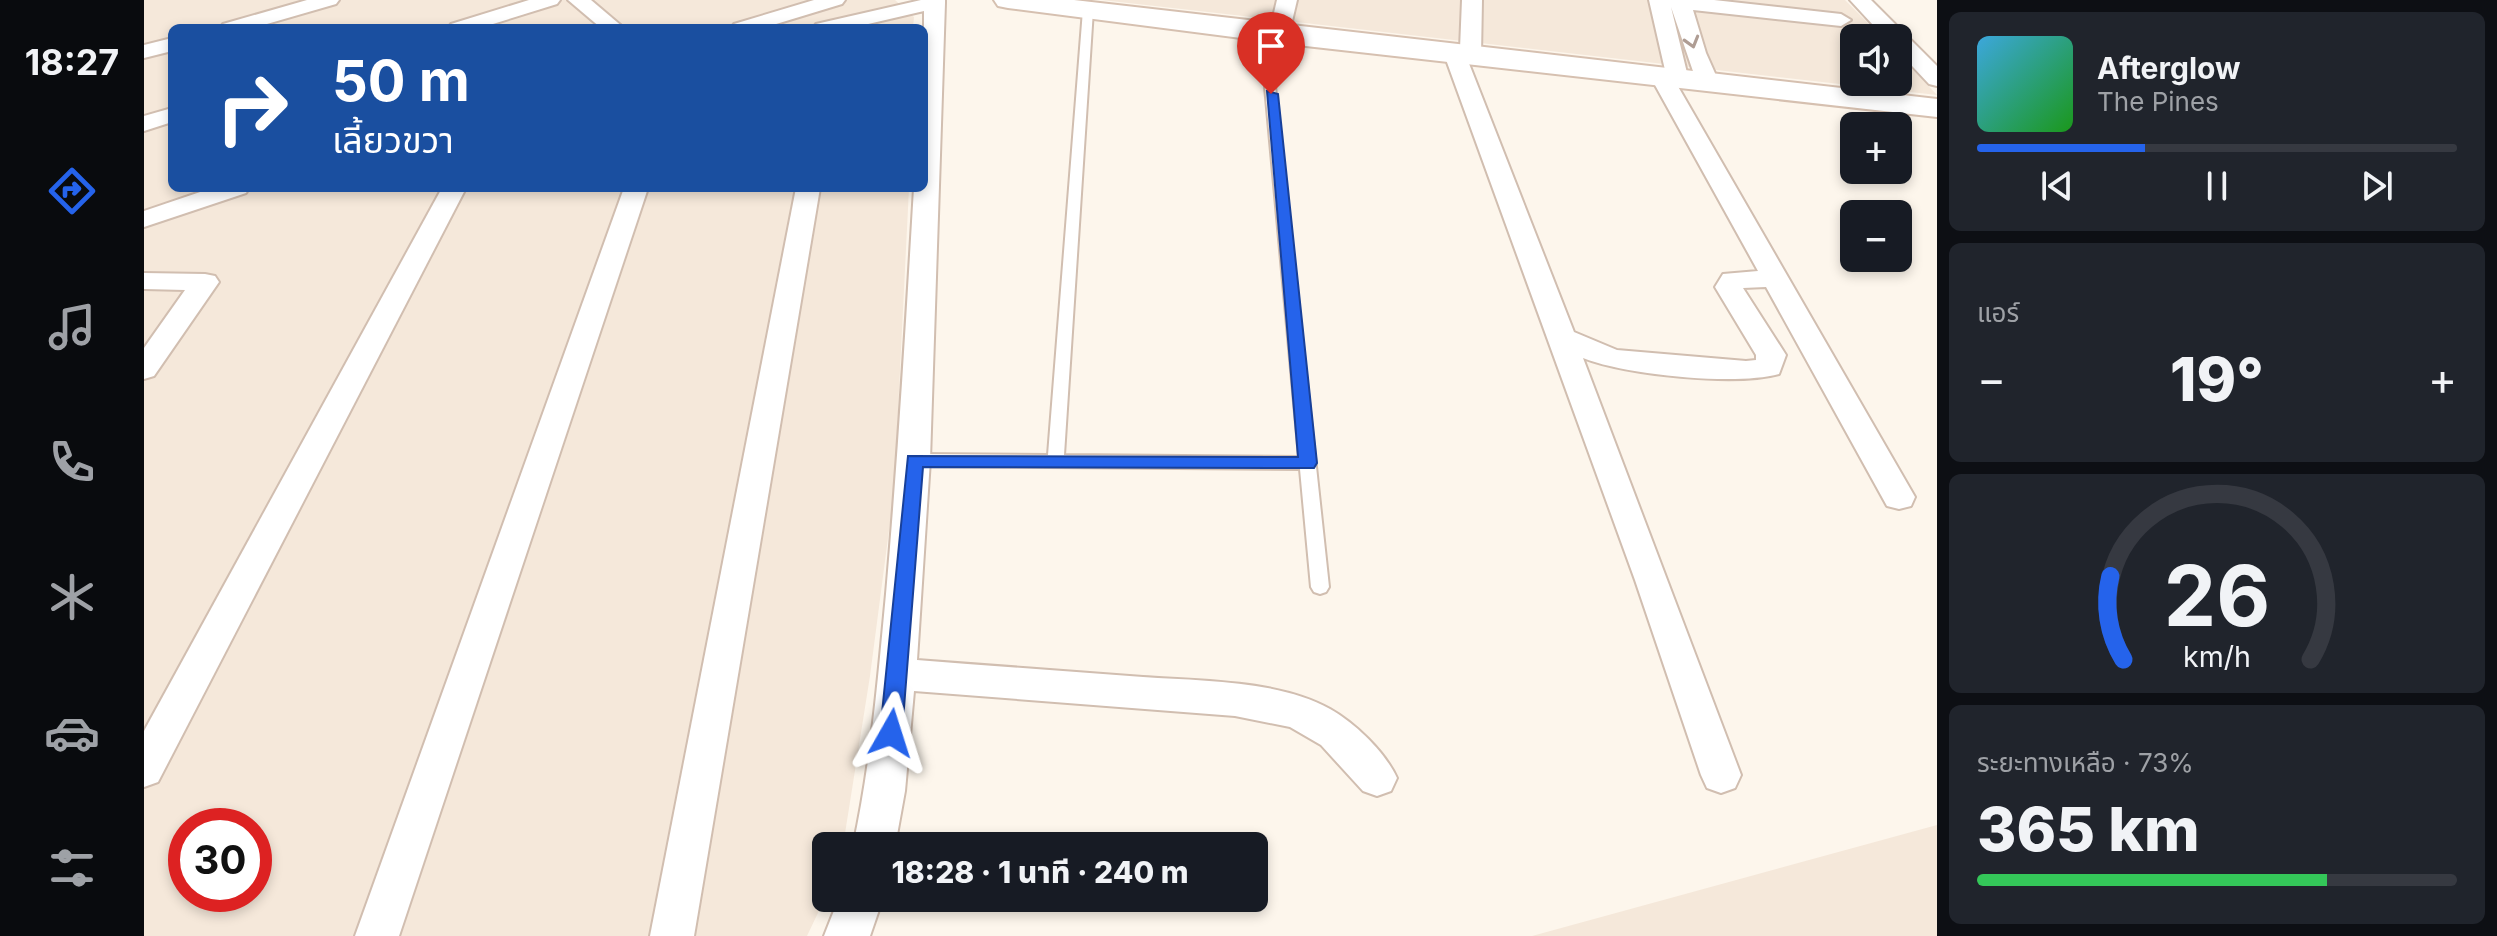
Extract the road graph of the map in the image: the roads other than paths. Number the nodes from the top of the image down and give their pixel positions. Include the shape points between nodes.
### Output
1 (329, 0) edge
2 (550, 0) edge
3 (578, 0) edge
4 (835, 0) edge
5 (1008, 0) edge
6 (1287, 0) edge
7 (1472, 0) edge
8 (1820, 0) edge
9 (1860, 0) edge
10 (1666, 1) edge
11 (935, 2) edge
12 (1096, 7) edge
13 (793, 20) edge
14 (244, 24) edge
15 (471, 24) edge
16 (609, 24) edge
17 (767, 24) edge
18 (840, 24) edge
19 (1883, 24) edge
20 (1272, 33) junction
21 (168, 45) edge
22 (144, 52) edge
23 (1462, 54) junction
24 (1912, 54) edge
25 (1669, 76) junction
26 (1937, 79) edge
27 (1707, 80) junction
28 (1937, 108) edge
29 (168, 116) edge
30 (144, 124) edge
31 (928, 155) edge
32 (225, 192) edge
33 (452, 192) edge
34 (635, 192) edge
35 (807, 192) edge
36 (926, 192) edge
37 (144, 219) edge
38 (1774, 278) junction
39 (144, 281) edge
40 (1561, 338) junction
41 (144, 369) edge
42 (914, 460) junction
43 (1056, 461) junction
44 (1308, 463) junction
45 (1899, 497) dead end
46 (1320, 587) dead end
47 (897, 674) junction
48 (144, 769) edge
49 (1721, 775) dead end
50 (1377, 778) dead end
51 (877, 832) edge
52 (857, 912) edge
53 (377, 936) edge
54 (672, 936) edge
55 (846, 936) edge

1 - 14 street
2 - 15 street
3 - 16 street
4 - 13 street
5 - 12 street
6 - 20 street
7 - 23 street
8 - 10 street via 1841,20
9 - 19 street
10 - 25 street
10 -> 27 street
11 - 18 street
11 - 31 street
12 - 20 street
12 - 43 lane
13 - 17 street
20 - 23 street
20 - 44 lane
21 - 22 street
23 - 25 street
23 - 40 street
24 - 26 street
25 - 27 street
25 - 38 street
27 - 28 street
29 - 30 street
32 - 37 street
33 - 48 street
34 - 53 street
35 - 54 street
36 - 42 street
38 - 40 street via 1729,282 1771,355 1769,367 1746,371 1613,359
38 - 45 street
39 - 41 street via 205,282
40 - 49 street
42 - 43 lane
42 - 47 street
43 - 44 lane
44 - 46 lane
47 - 50 street via 1235,700 1290,711 1335,733
47 - 51 street
52 - 55 street

